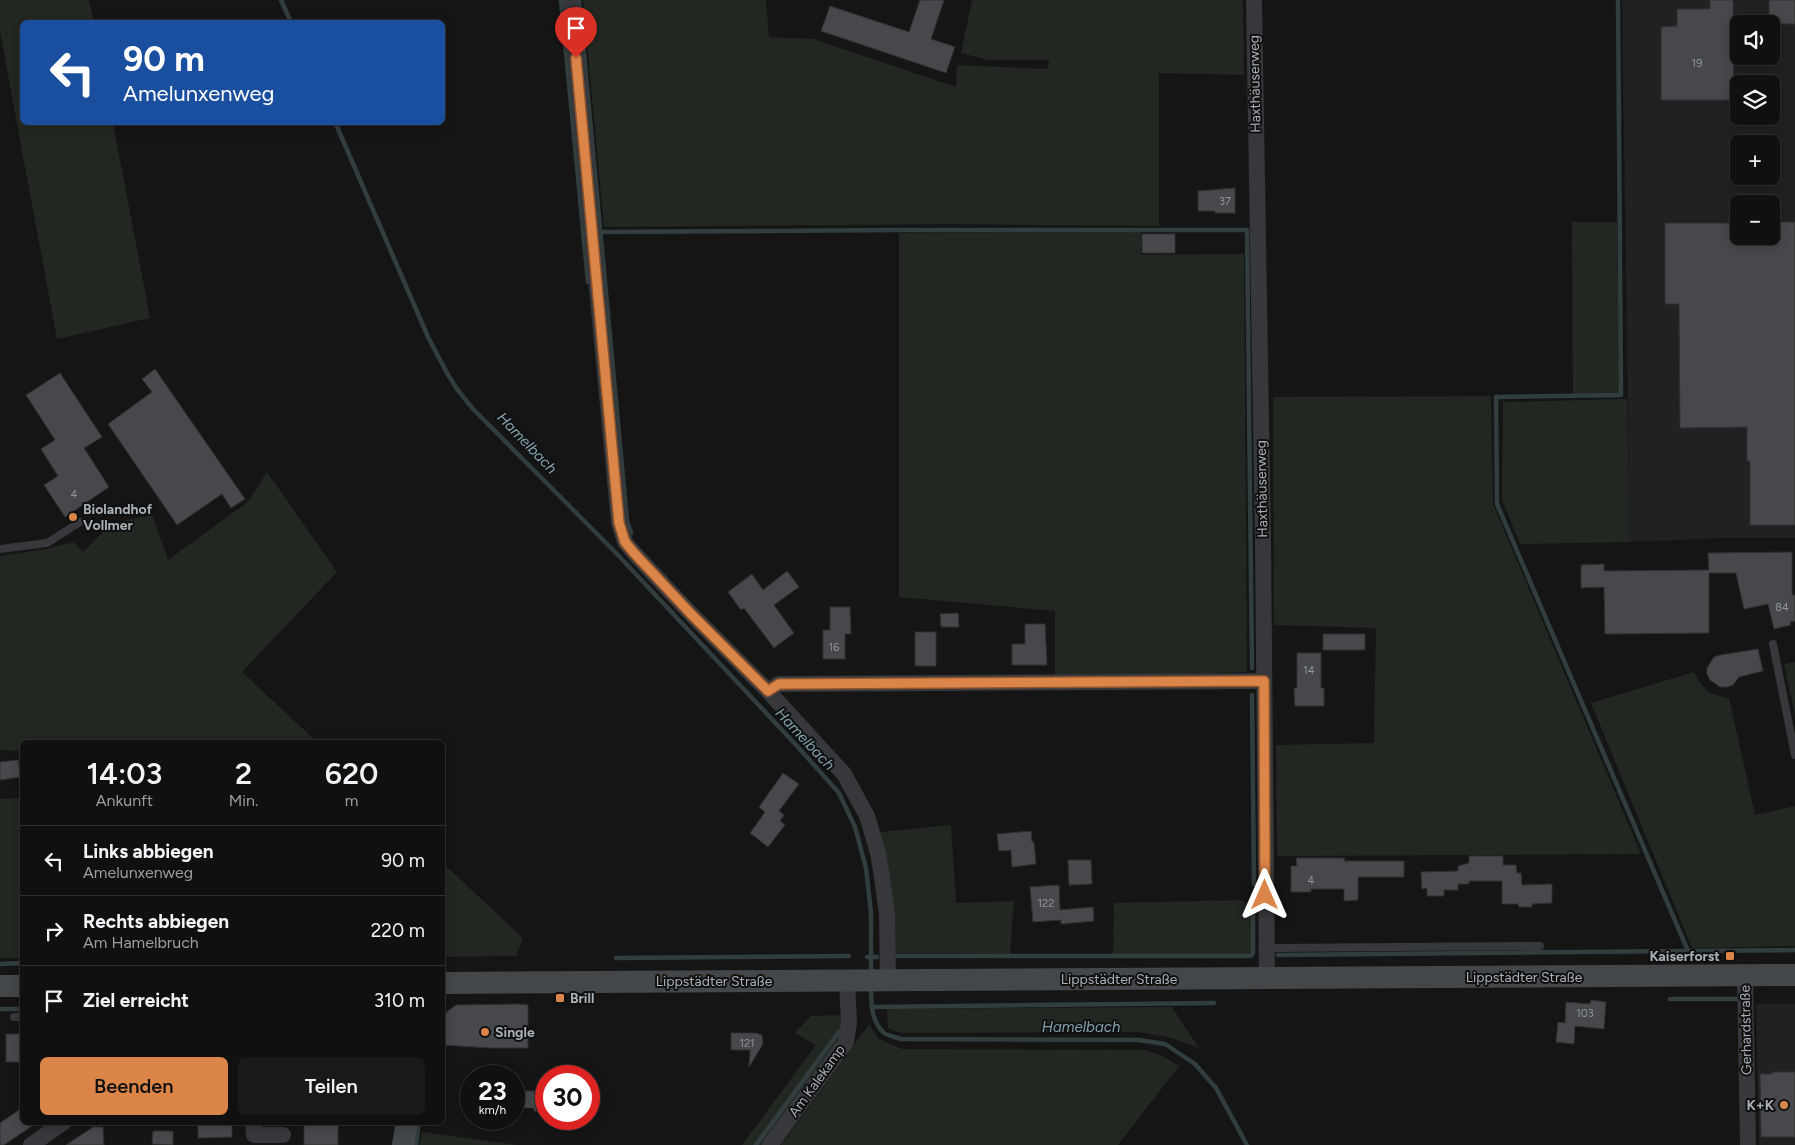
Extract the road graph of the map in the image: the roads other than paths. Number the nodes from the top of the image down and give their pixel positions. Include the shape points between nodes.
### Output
1 (570, 0) edge
2 (1254, 0) edge
3 (80, 522) dead end
4 (0, 549) edge
5 (1772, 644) dead end
6 (1264, 681) junction
7 (768, 691) junction
8 (1795, 755) edge
9 (1540, 946) dead end
10 (1266, 948) junction
11 (1745, 975) junction
12 (1795, 975) edge
13 (1267, 978) junction
14 (886, 980) junction
15 (854, 981) junction
16 (445, 983) edge
17 (0, 986) edge
18 (20, 986) edge
19 (60, 1125) edge
20 (253, 1125) edge
21 (406, 1125) edge
22 (283, 1134) edge
23 (31, 1145) edge
24 (403, 1145) edge
25 (770, 1145) edge
26 (1748, 1145) edge

1 - 7 street via 619,523 625,542 634,553
2 - 6 street, Haxthäuserweg
3 - 4 lane via 46,543
5 - 8 lane
6 - 7 street via 779,684
6 - 10 street, Haxthäuserweg
7 - 14 street via 844,774 867,816 882,877 887,915
9 - 10 lane
10 - 13 street, Haxthäuserweg
11 - 12 street, Lippstädter Straße
11 - 13 street, Lippstädter Straße
11 - 26 street, Gerhardstraße
13 - 14 street, Lippstädter Straße
14 - 15 street, Lippstädter Straße
15 - 16 street, Lippstädter Straße
15 - 25 street, Am Kalekamp via 846,1042
17 - 18 street
19 - 23 street
20 - 22 street via 254,1135
21 - 24 street

